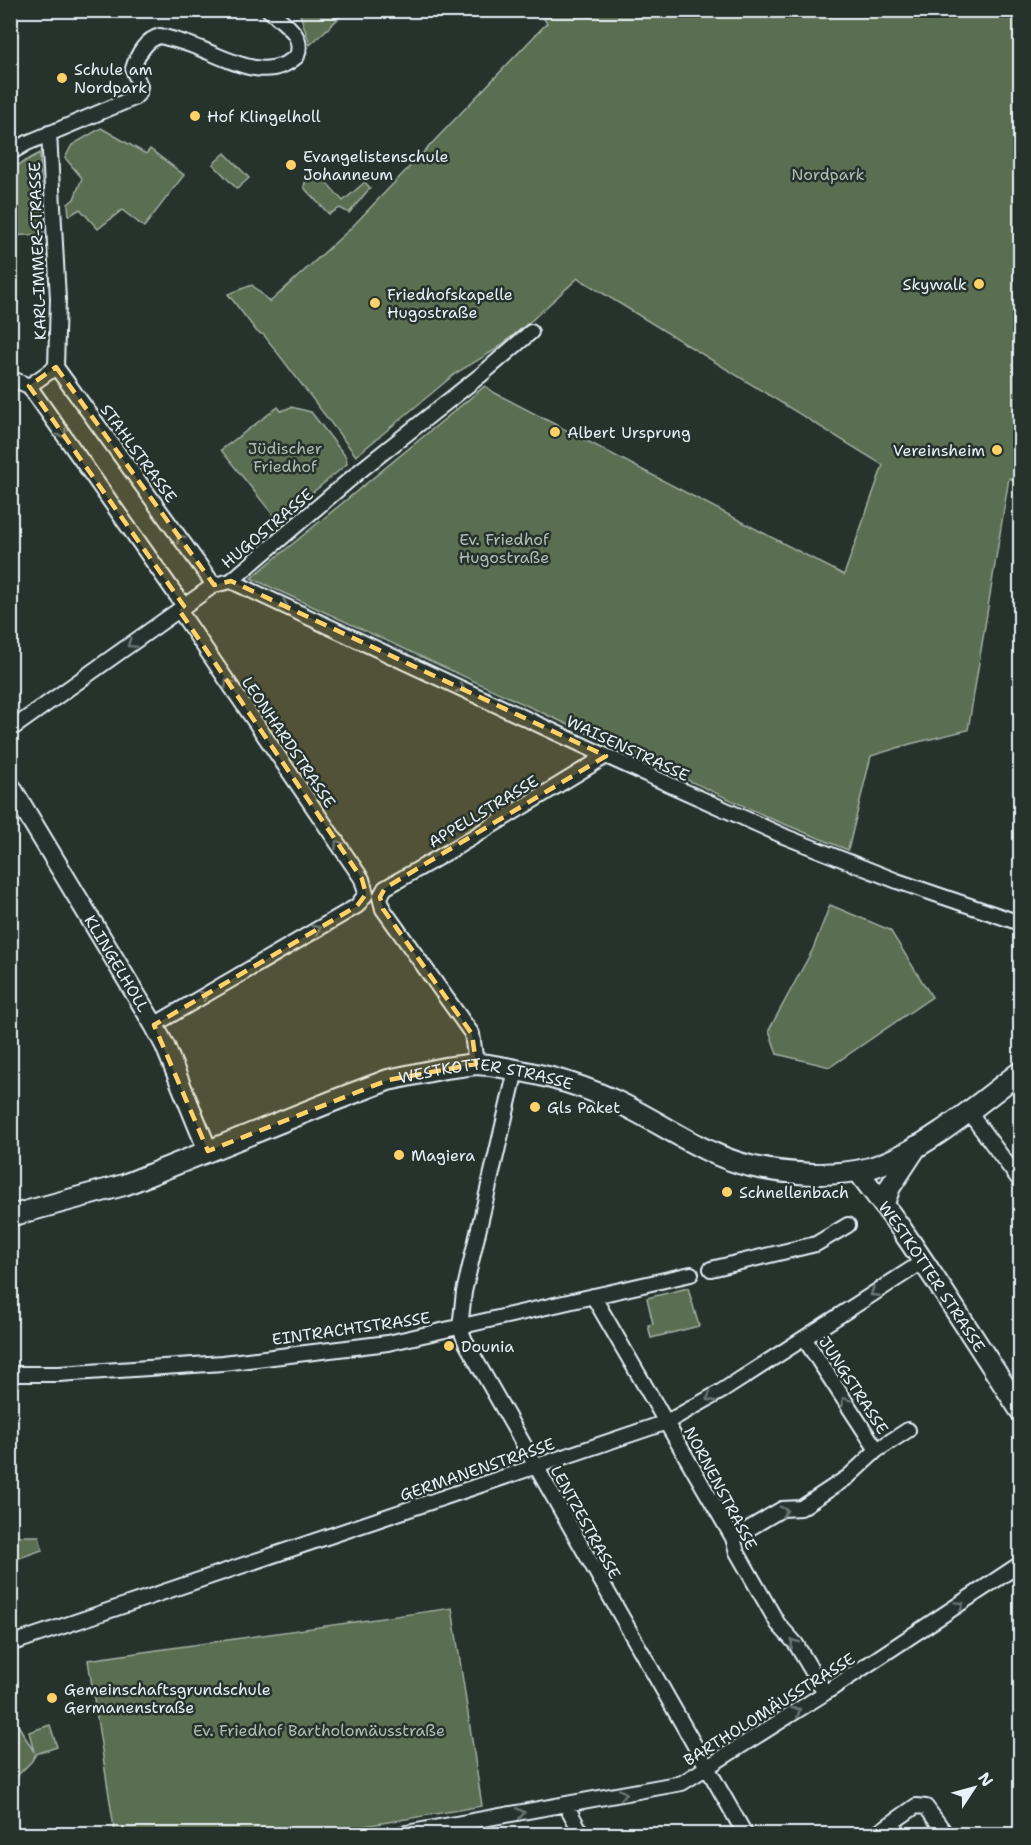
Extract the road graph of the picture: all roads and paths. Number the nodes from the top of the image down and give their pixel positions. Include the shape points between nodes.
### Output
1 (269, 10) edge
2 (49, 133) junction
3 (10, 153) edge
4 (531, 332) dead end
5 (56, 367) junction
6 (10, 378) edge
7 (29, 386) junction
8 (231, 580) junction
9 (214, 585) junction
10 (182, 608) junction
11 (10, 730) edge
12 (606, 756) junction
13 (10, 785) edge
14 (373, 896) junction
15 (1020, 923) edge
16 (154, 1025) junction
17 (476, 1064) junction
18 (516, 1070) junction
19 (1020, 1072) edge
20 (968, 1111) junction
21 (917, 1146) junction
22 (208, 1151) junction
23 (858, 1171) junction
24 (1020, 1181) edge
25 (884, 1203) junction
26 (10, 1216) edge
27 (848, 1225) dead end
28 (924, 1261) junction
29 (711, 1269) dead end
30 (690, 1274) dead end
31 (593, 1296) junction
32 (460, 1328) junction
33 (804, 1338) junction
34 (10, 1374) edge
35 (1020, 1410) edge
36 (667, 1422) junction
37 (908, 1430) dead end
38 (877, 1450) junction
39 (536, 1467) junction
40 (733, 1538) junction
41 (1020, 1564) edge
42 (10, 1644) edge
43 (825, 1693) junction
44 (707, 1768) junction
45 (566, 1805) junction
46 (401, 1834) edge
47 (582, 1834) edge
48 (745, 1834) edge
49 (876, 1834) edge
50 (946, 1834) edge

1 - 2 street via 295,32 299,42 297,56 288,64 276,69 244,66 195,46 155,37 140,52 133,69 140,93
2 - 3 street
2 - 5 street, KARL-IMMER-STRASSE via 56,238
4 - 8 street, HUGOSTRASSE
5 - 7 street
9 -> 5 street, STAHLSTRASSE
6 - 7 street
7 -> 10 street
8 - 9 street, HUGOSTRASSE
8 -> 12 street, WAISENSTRASSE
9 - 10 street, HUGOSTRASSE
10 -> 11 street, HUGOSTRASSE
14 -> 10 street, LEONHARDSTRASSE
12 - 14 street, APPELLSTRASSE
12 - 15 street, WAISENSTRASSE via 786,837 897,881
13 - 16 street, KLINGELHOLL
16 -> 14 street, APPELLSTRASSE
14 - 17 street, LEONHARDSTRASSE via 472,1034
16 - 22 street, KLINGELHOLL
17 - 18 main road, WESTKOTTER STRASSE
17 - 22 main road, WESTKOTTER STRASSE via 388,1080
18 - 23 main road, WESTKOTTER STRASSE via 595,1092 713,1153 749,1166 790,1173
18 - 32 street via 464,1292
19 - 20 main road
20 - 21 main road
20 - 24 street
21 - 23 main road
21 - 25 main road
22 - 26 main road, WESTKOTTER STRASSE via 124,1185
23 - 25 main road, WESTKOTTER STRASSE
25 - 28 main road, WESTKOTTER STRASSE
27 - 29 street via 816,1244
28 -> 33 street, GERMANENSTRASSE
28 - 35 main road, WESTKOTTER STRASSE
30 - 31 street, EINTRACHTSTRASSE
31 - 32 street, EINTRACHTSTRASSE
31 - 36 street, NORNENSTRASSE
32 - 34 street, EINTRACHTSTRASSE via 388,1343 223,1363
32 - 39 street, LENTZESTRASSE
33 -> 36 street, GERMANENSTRASSE
38 -> 33 street, JUNGSTRASSE
36 - 39 street, GERMANENSTRASSE
36 - 40 street, NORNENSTRASSE
37 - 38 street, JUNGSTRASSE
40 -> 38 street, JUNGSTRASSE via 782,1509 801,1508 848,1477
39 - 42 street, GERMANENSTRASSE
39 - 44 street, LENTZESTRASSE
43 -> 40 street, NORNENSTRASSE via 796,1644 778,1624
43 -> 41 street, BARTHOLOMÄUSSTRASSE
44 -> 43 street, BARTHOLOMÄUSSTRASSE
45 -> 44 street, BARTHOLOMÄUSSTRASSE via 682,1783
44 - 48 street, LENTZESTRASSE
46 -> 45 street, BARTHOLOMÄUSSTRASSE
45 - 47 street
49 - 50 street via 916,1806 926,1807

